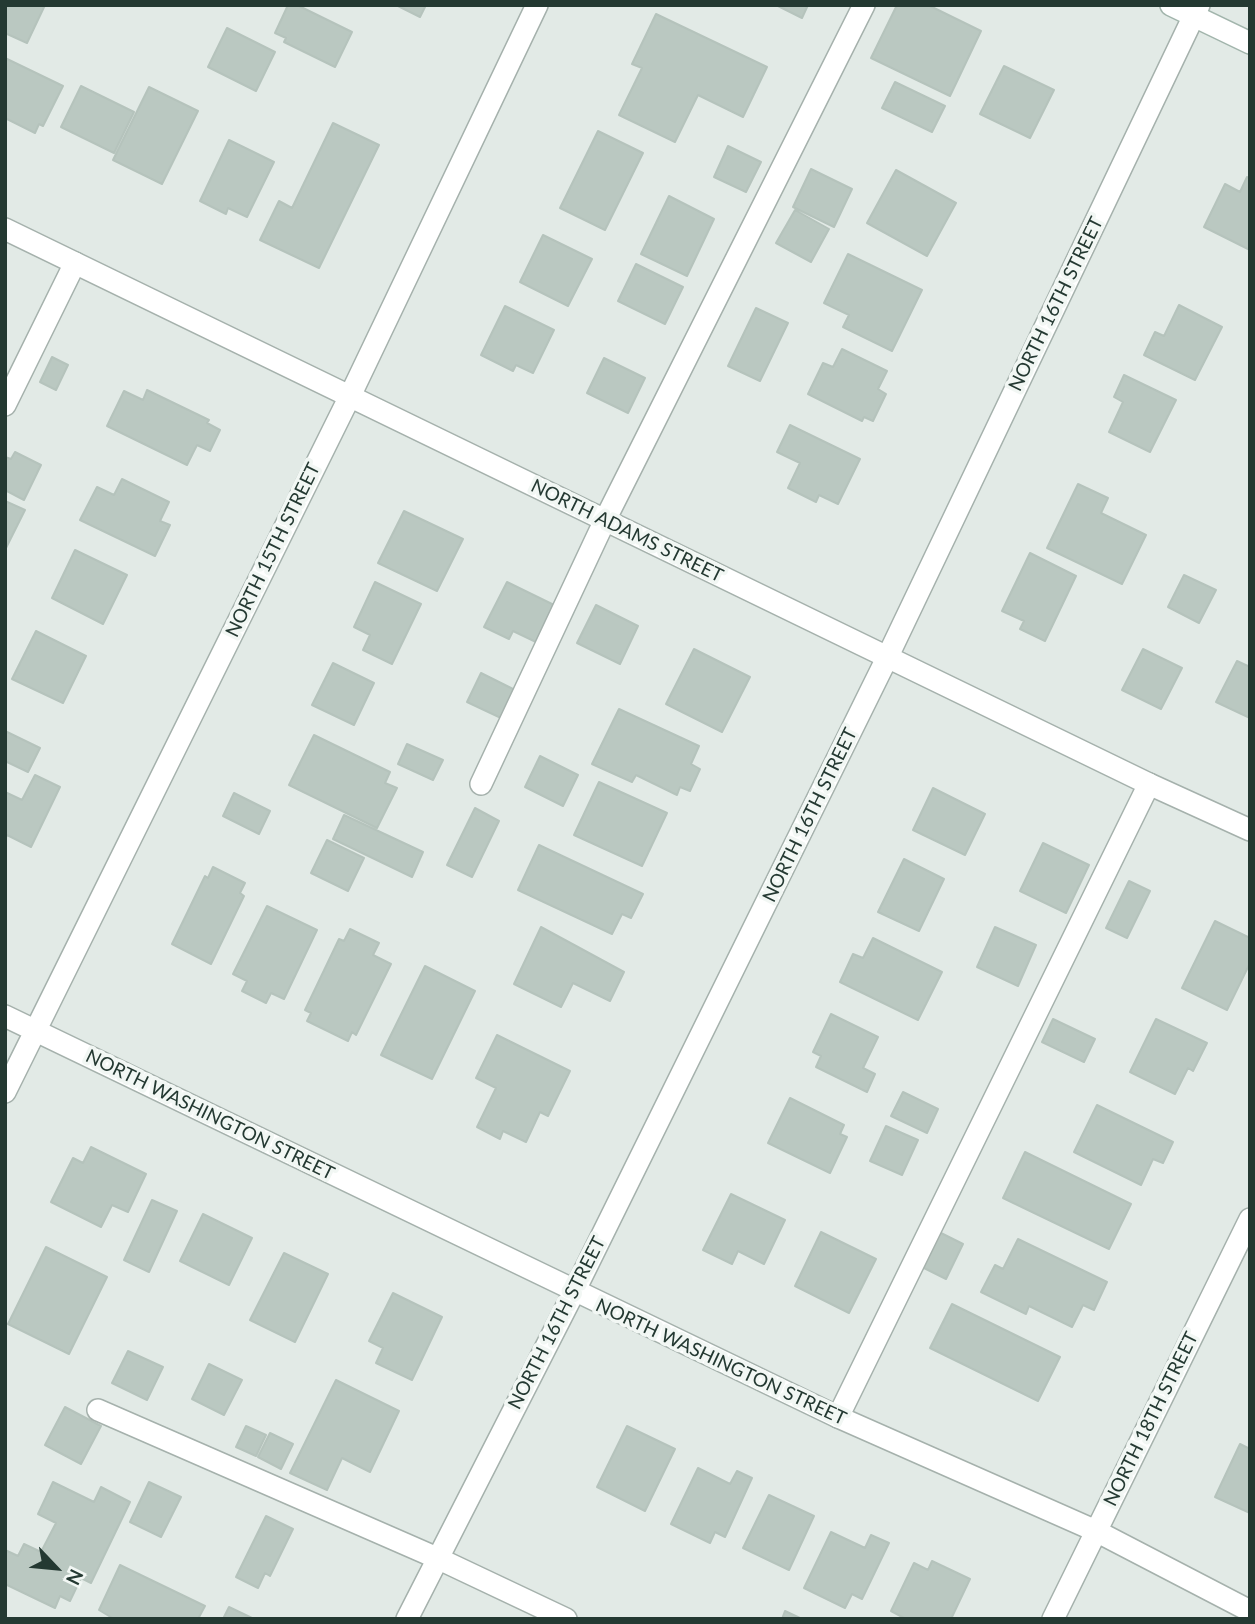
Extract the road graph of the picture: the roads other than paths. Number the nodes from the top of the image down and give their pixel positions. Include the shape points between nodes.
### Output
1 (537, 5) edge
2 (864, 5) edge
3 (1171, 5) edge
4 (1197, 11) edge
5 (1250, 43) edge
6 (5, 229) edge
7 (75, 263) junction
8 (350, 396) junction
9 (5, 405) edge
10 (605, 520) junction
11 (887, 658) junction
12 (481, 784) dead end
13 (1149, 784) junction
14 (1250, 830) edge
15 (5, 1016) edge
16 (35, 1030) junction
17 (5, 1092) edge
18 (1250, 1219) edge
19 (574, 1292) junction
20 (98, 1409) dead end
21 (838, 1418) junction
22 (1096, 1531) junction
23 (437, 1558) junction
24 (1250, 1612) edge
25 (407, 1619) edge
26 (566, 1619) edge
27 (1053, 1619) edge

1 - 8 street, NORTH 15TH STREET
2 - 10 street
3 - 4 street
4 - 5 street
4 - 11 street, NORTH 16TH STREET
6 - 7 street, NORTH ADAMS STREET
7 - 8 street, NORTH ADAMS STREET
7 - 9 street
8 - 10 street, NORTH ADAMS STREET
8 - 16 street, NORTH 15TH STREET
10 - 11 street, NORTH ADAMS STREET
10 - 12 street
11 - 13 street, NORTH ADAMS STREET
11 - 19 street, NORTH 16TH STREET
13 - 14 street, NORTH ADAMS STREET
13 - 21 street
15 - 16 street, NORTH WASHINGTON STREET
16 - 17 street, NORTH 15TH STREET
16 - 19 street, NORTH WASHINGTON STREET
18 - 22 street, NORTH 18TH STREET
19 - 21 street, NORTH WASHINGTON STREET
19 - 23 street, NORTH 16TH STREET
20 - 23 street
21 - 22 street, NORTH WASHINGTON STREET
22 - 24 street, NORTH WASHINGTON STREET
22 - 27 street, NORTH 18TH STREET
23 - 25 street, NORTH 16TH STREET
23 - 26 street

